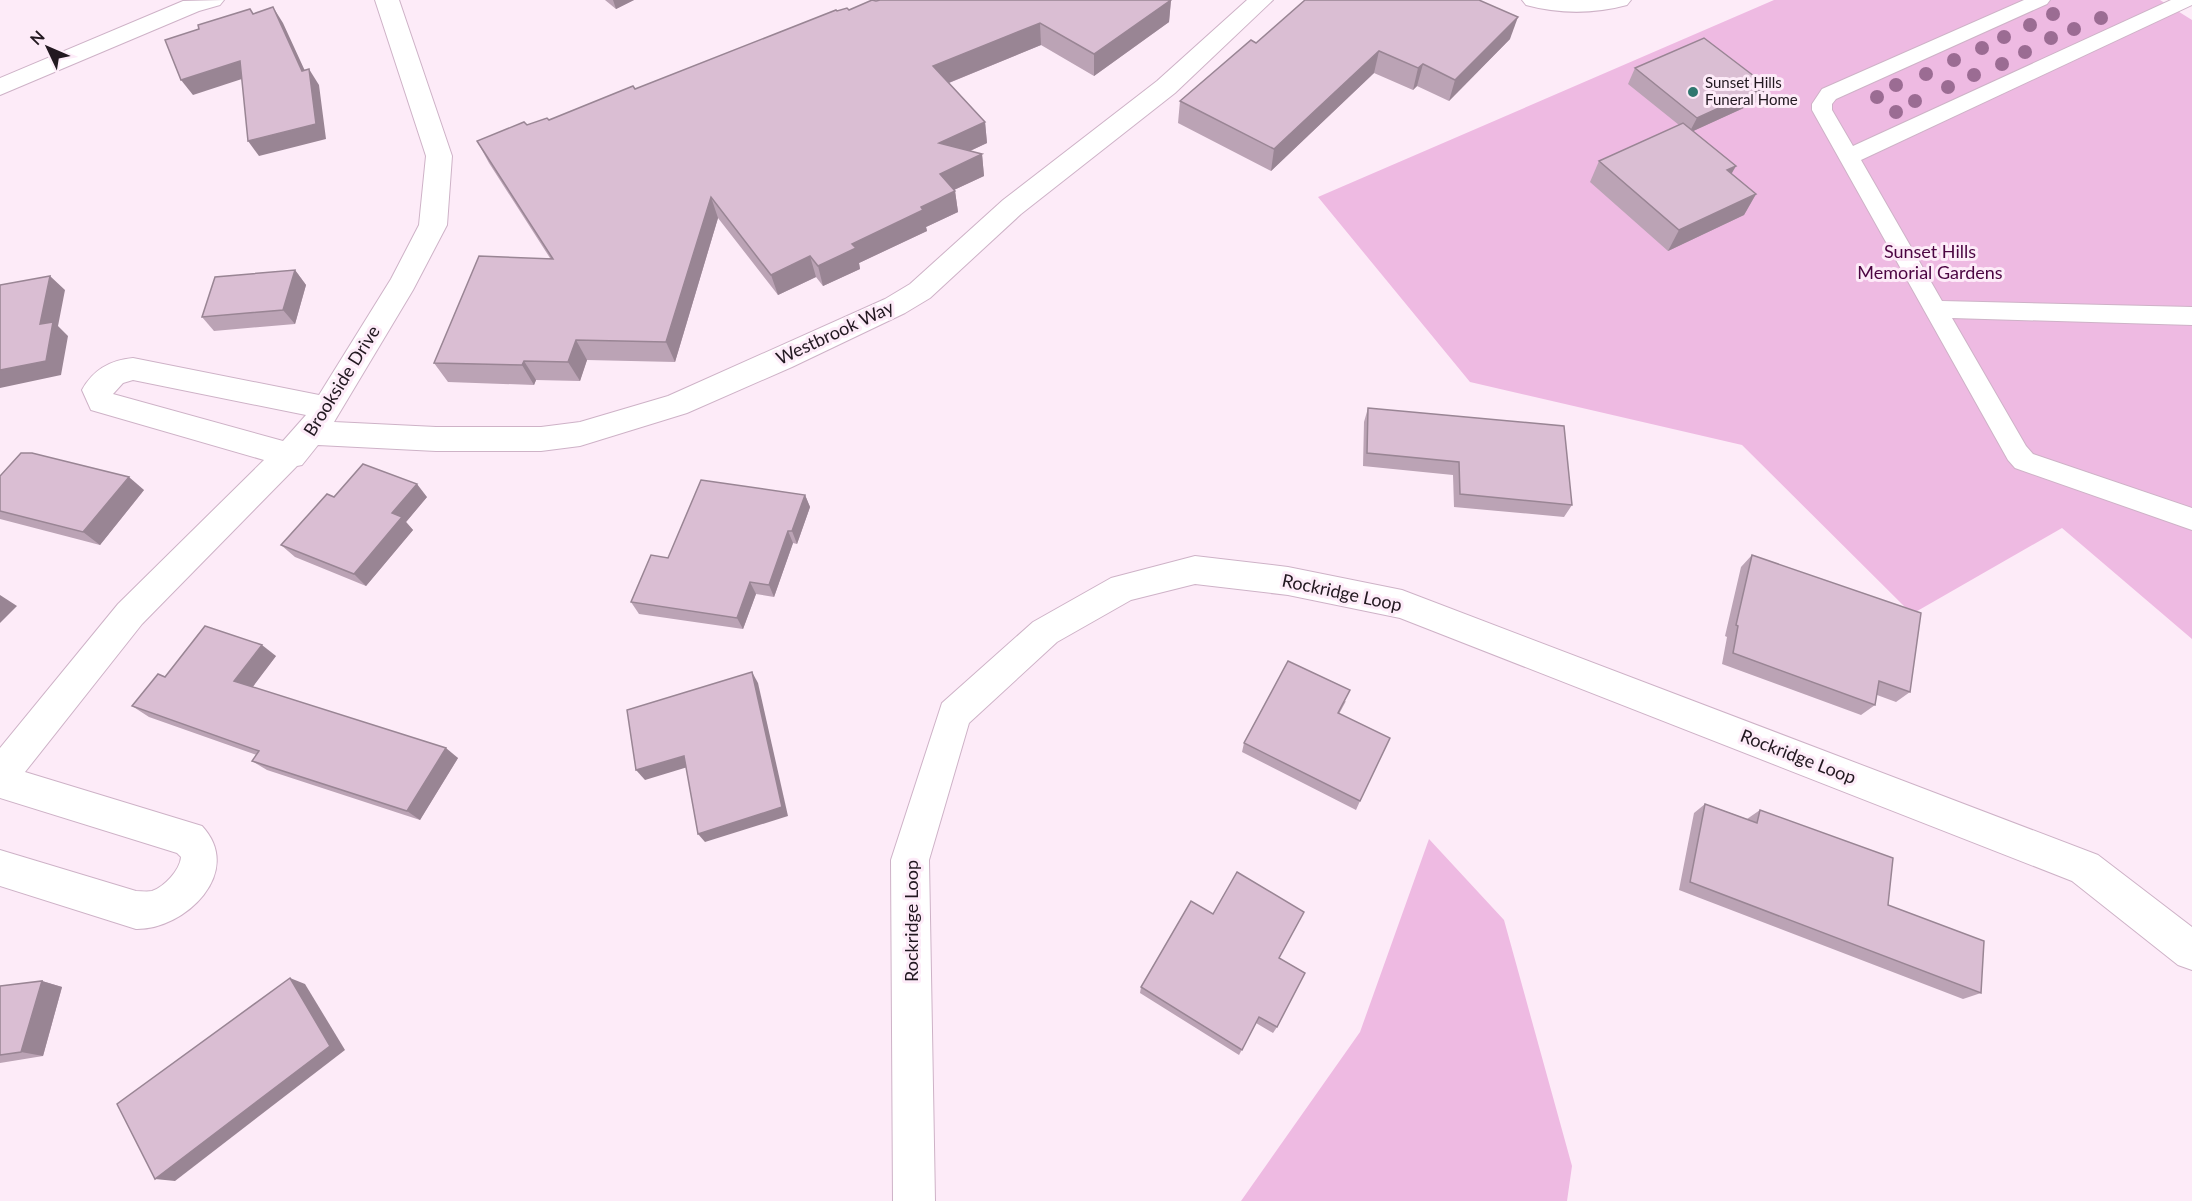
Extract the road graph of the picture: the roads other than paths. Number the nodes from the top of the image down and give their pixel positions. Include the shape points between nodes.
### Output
1 (212, 0) edge
2 (387, 0) edge
3 (1261, 0) edge
4 (1534, 0) edge
5 (1619, 0) edge
6 (2040, 0) edge
7 (2187, 0) edge
8 (0, 87) edge
9 (1849, 157) junction
10 (1935, 309) junction
11 (2192, 316) edge
12 (327, 408) junction
13 (311, 433) junction
14 (291, 456) junction
15 (2192, 519) edge
16 (0, 775) edge
17 (0, 781) edge
18 (0, 868) edge
19 (2192, 951) edge
20 (914, 1201) edge

1 - 8 street
2 - 12 street, Brookside Drive via 439,156 433,225 403,283
3 - 13 street, Westbrook Way via 1166,87 1012,207 920,291 782,359 676,405 580,434 541,440
4 - 5 street via 1584,4
6 - 9 lane via 1824,98 1822,110
7 - 9 lane
9 - 10 lane
10 - 11 lane
10 - 15 lane via 2024,461
12 - 13 street, Brookside Drive
12 - 14 street via 133,369 108,377 97,390 102,402
13 - 14 street, Brookside Drive
14 - 16 street, Brookside Drive via 130,614
17 - 18 street via 189,840 196,844 200,854 199,868 191,882 152,911 136,910
19 - 20 street, Rockridge Loop via 2085,868 1402,604 1288,581 1195,570 1123,588 1045,632 954,714 910,860

